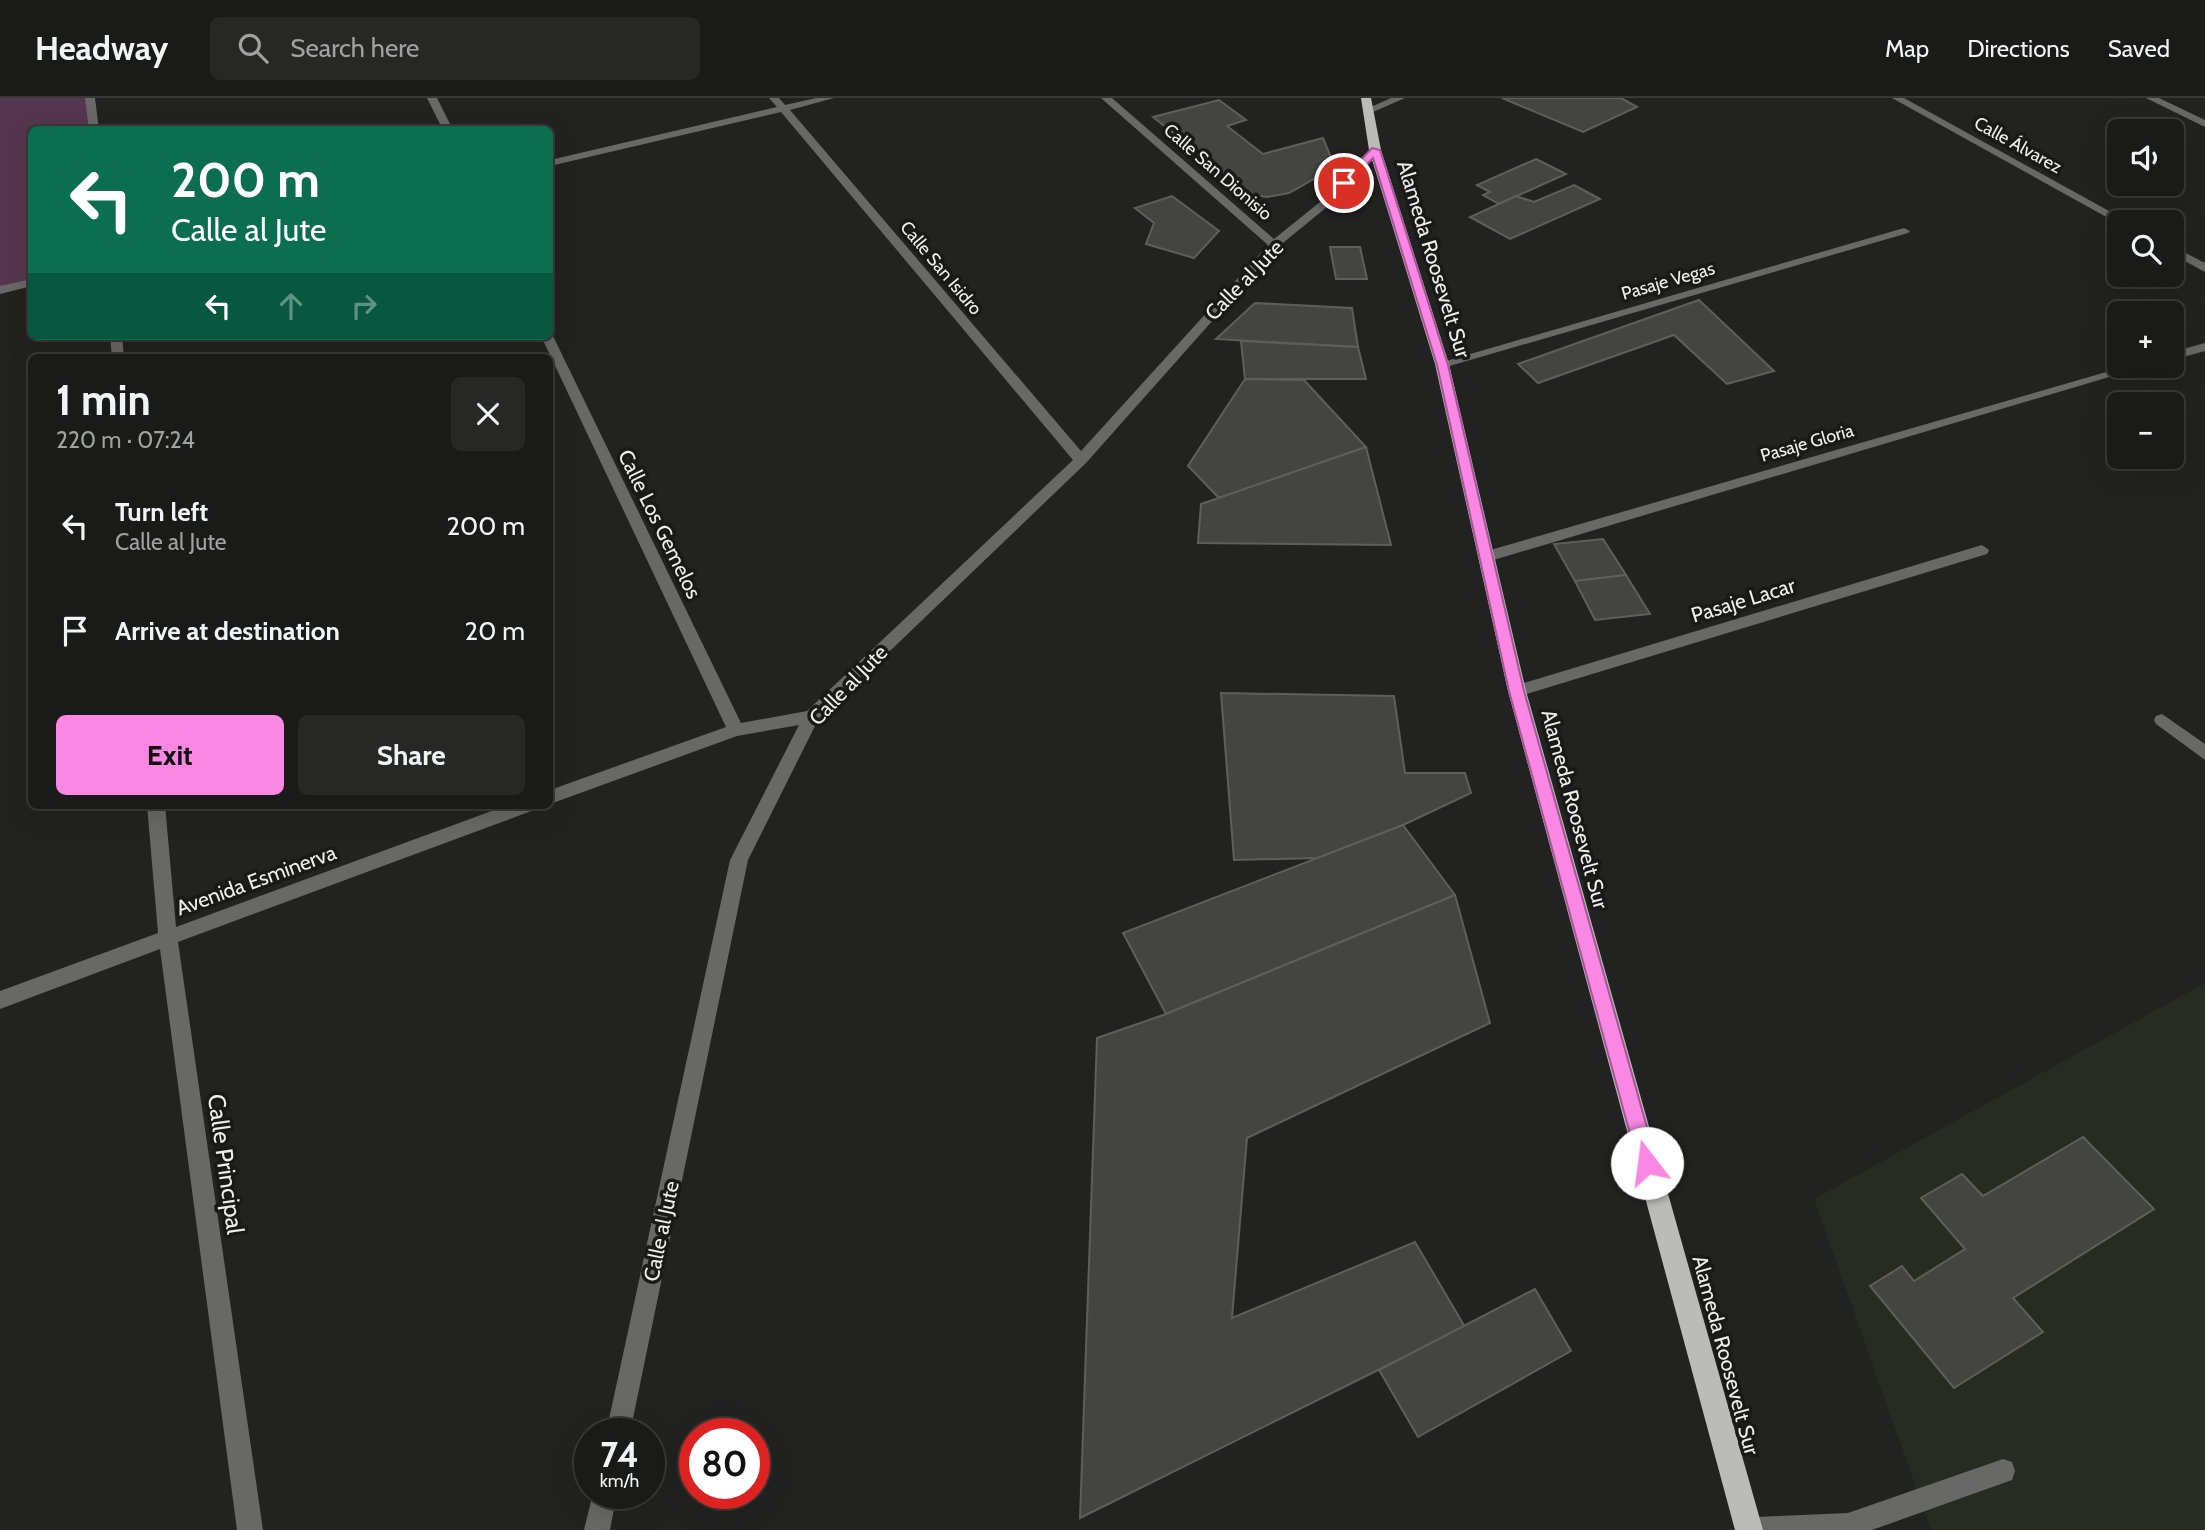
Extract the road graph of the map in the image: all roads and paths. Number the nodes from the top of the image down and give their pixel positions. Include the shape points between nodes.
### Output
1 (90, 98) edge
2 (432, 98) edge
3 (774, 98) edge
4 (829, 98) edge
5 (1107, 98) edge
6 (1400, 98) edge
7 (1897, 98) edge
8 (2151, 98) edge
9 (1368, 104) edge
10 (783, 109) junction
11 (2205, 124) edge
12 (93, 126) edge
13 (445, 126) edge
14 (1375, 150) junction
15 (553, 162) edge
16 (2107, 213) edge
17 (1904, 231) dead end
18 (1274, 245) junction
19 (2184, 256) edge
20 (2205, 268) edge
21 (28, 283) edge
22 (0, 290) edge
23 (549, 340) edge
24 (2205, 347) edge
25 (2184, 353) edge
26 (1442, 365) junction
27 (2107, 376) edge
28 (1081, 460) junction
29 (1982, 550) dead end
30 (1485, 557) junction
31 (1517, 691) junction
32 (812, 716) junction
33 (2162, 720) dead end
34 (736, 730) junction
35 (2205, 753) edge
36 (553, 796) edge
37 (156, 809) edge
38 (517, 809) edge
39 (168, 936) junction
40 (0, 1000) edge
41 (621, 1418) edge
42 (2004, 1471) dead end
43 (602, 1509) edge
44 (250, 1530) edge
45 (597, 1530) edge
46 (1749, 1530) edge
47 (1755, 1530) edge

1 - 12 street
2 - 13 street
3 - 10 street, Calle San Isidro
4 - 10 street
5 - 18 street, Calle San Dionisio
6 - 9 street
7 - 16 street, Calle Álvarez
8 - 11 street
9 - 14 highway, Alameda Roosevelt Sur
10 - 15 street
10 - 28 street, Calle San Isidro
14 - 18 street, Calle al Jute via 1329,200
14 - 26 highway, Alameda Roosevelt Sur
17 - 26 street, Pasaje Vegas
18 - 28 street, Calle al Jute
19 - 20 street
21 - 22 street
23 - 34 street, Calle Los Gemelos
24 - 25 street
26 - 30 highway, Alameda Roosevelt Sur
27 - 30 street, Pasaje Gloria
28 - 32 street, Calle al Jute
29 - 31 street, Pasaje Lacar
30 - 31 highway, Alameda Roosevelt Sur
31 - 46 highway, Alameda Roosevelt Sur
32 - 34 street
32 - 41 street, Calle al Jute via 739,860
33 - 35 street
34 - 36 street
37 - 39 street, Calle Principal
38 - 39 street, Avenida Esminerva
39 - 40 street, Avenida Esminerva
39 - 44 street, Calle Principal
42 - 47 street via 1848,1526
43 - 45 street

